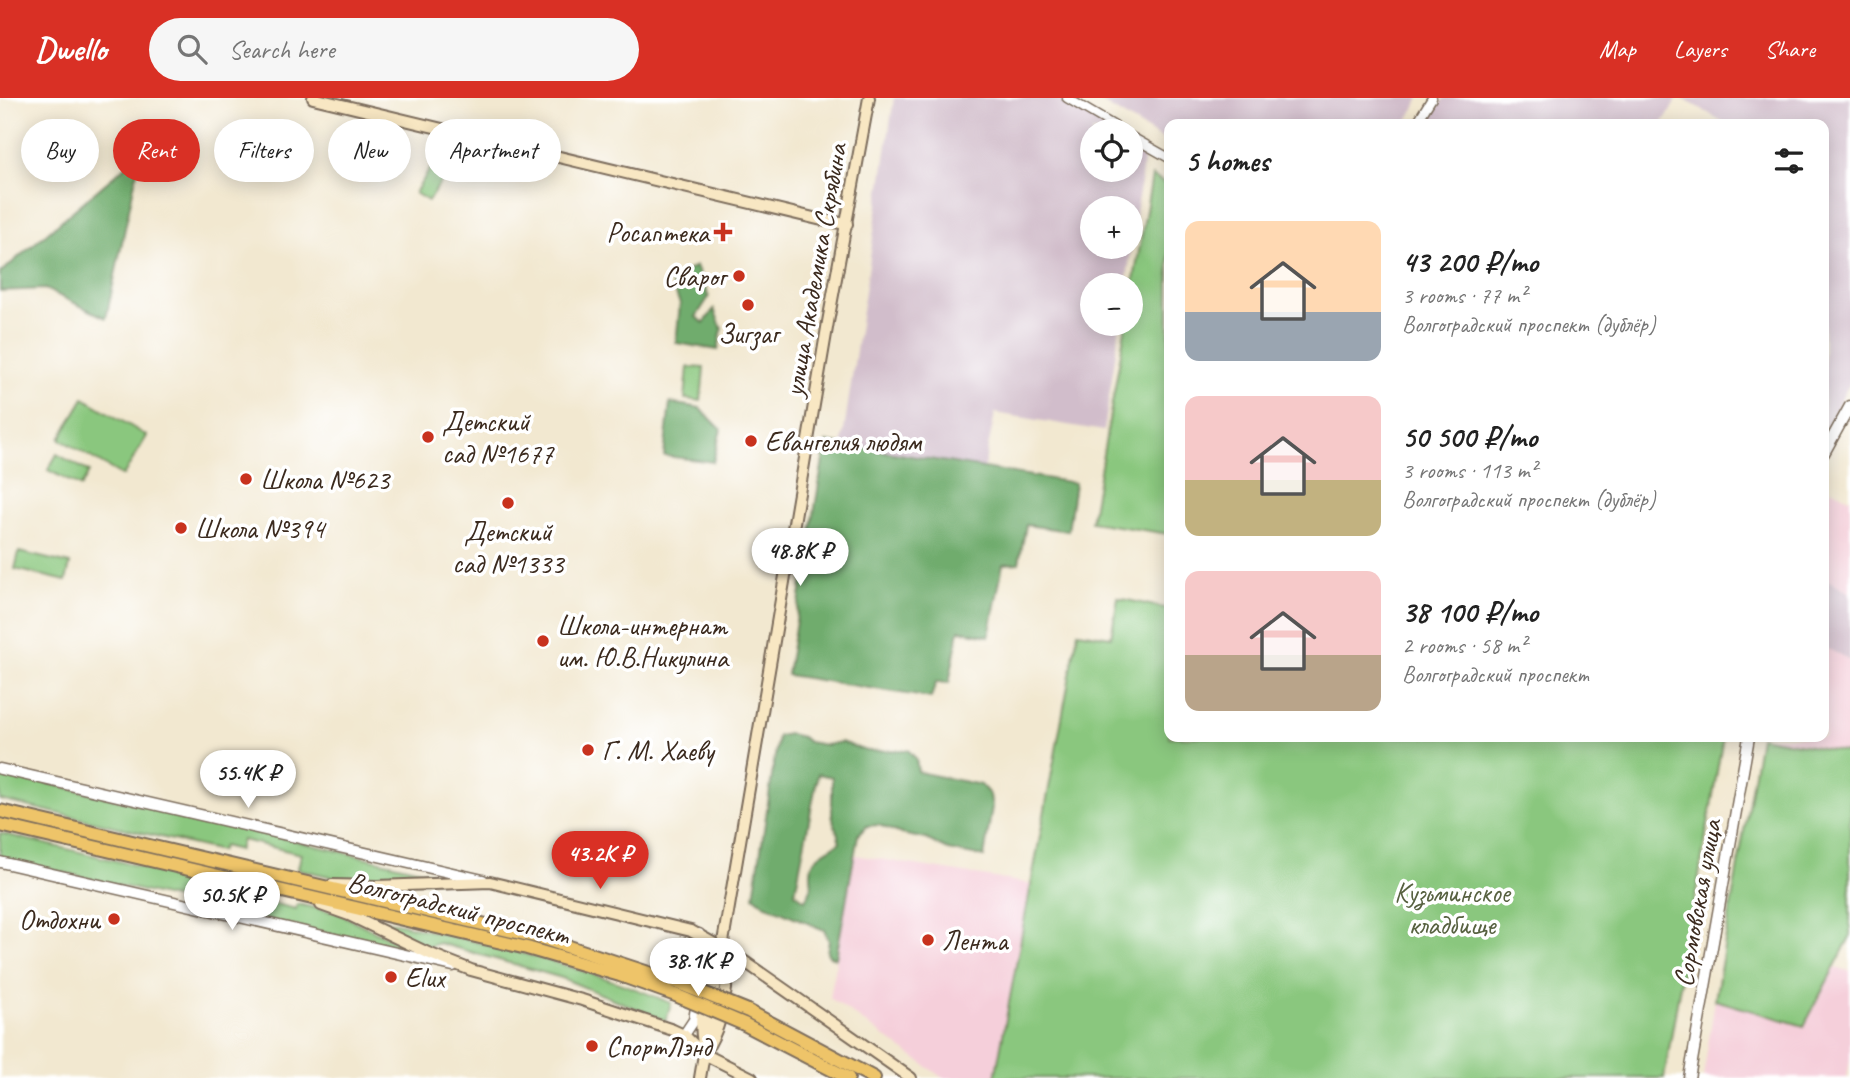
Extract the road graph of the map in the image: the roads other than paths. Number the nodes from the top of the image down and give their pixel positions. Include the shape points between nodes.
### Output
1 (313, 98) edge
2 (869, 98) edge
3 (1067, 98) edge
4 (1432, 98) edge
5 (1103, 119) edge
6 (1419, 119) edge
7 (1143, 143) edge
8 (1164, 155) edge
9 (847, 224) junction
10 (1850, 406) edge
11 (1829, 444) edge
12 (1748, 742) edge
13 (0, 769) edge
14 (0, 811) edge
15 (0, 825) edge
16 (0, 862) edge
17 (298, 881) junction
18 (490, 882) junction
19 (268, 887) junction
20 (699, 934) junction
21 (723, 947) junction
22 (471, 970) junction
23 (674, 988) junction
24 (746, 1018) junction
25 (684, 1035) junction
26 (704, 1054) junction
27 (747, 1076) edge
28 (700, 1078) edge
29 (729, 1078) edge
30 (848, 1078) edge
31 (874, 1078) edge
32 (911, 1078) edge
33 (1689, 1078) edge

1 - 9 main road
2 - 9 main road, улица Академика Скрябина
3 - 5 street
4 - 6 street
7 - 8 street
9 - 21 main road, улица Академика Скрябина
10 - 11 street
12 - 33 street, Сормовская улица
13 - 18 street
14 - 17 main road, Волгоградский проспект
15 - 19 main road, Волгоградский проспект
16 - 22 street
17 - 18 main road via 359,886
17 - 23 main road, Волгоградский проспект via 542,938
18 - 20 main road
19 - 22 main road via 349,915
19 - 23 main road, Волгоградский проспект
20 - 21 main road
20 - 25 street via 705,952 694,1020
21 - 26 main road, улица Академика Скрябина via 710,968 700,1026
21 - 26 main road, улица Академика Скрябина via 726,985 717,1031
21 - 32 main road
22 - 25 main road via 615,1010
23 - 24 main road, Волгоградский проспект, bridge
24 - 30 main road, Волгоградский проспект
24 - 31 main road, Волгоградский проспект
25 - 26 main road
26 - 27 main road
26 - 28 main road, улица Академика Скрябина
27 - 29 main road

